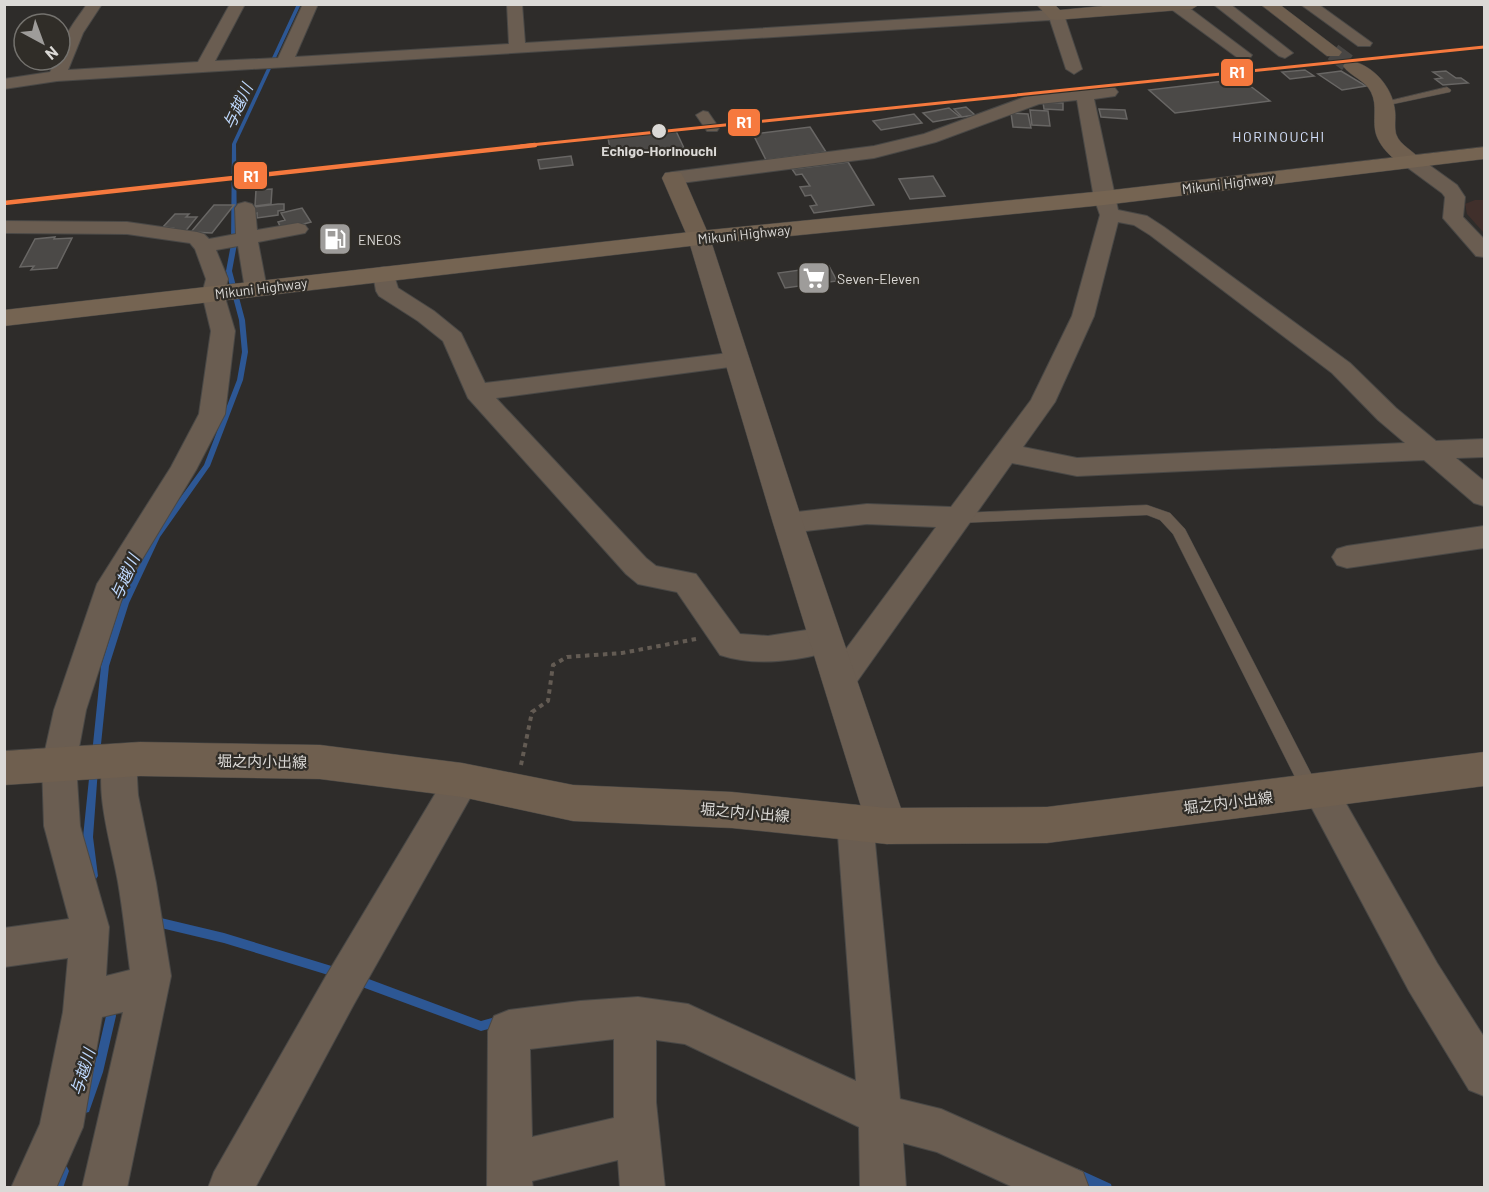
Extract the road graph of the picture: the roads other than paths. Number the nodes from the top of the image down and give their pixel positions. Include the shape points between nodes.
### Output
1 (95, 4) edge
2 (238, 4) edge
3 (311, 4) edge
4 (514, 4) edge
5 (1220, 4) edge
6 (1268, 4) edge
7 (1307, 4) edge
8 (1184, 5) edge
9 (1050, 10) edge
10 (1364, 43) tunnel mouth
11 (517, 49) junction
12 (1333, 52) tunnel mouth
13 (1285, 53) dead end
14 (1244, 55) dead end
15 (284, 63) junction
16 (1352, 66) tunnel mouth
17 (203, 68) junction
18 (1074, 69) dead end
19 (57, 76) junction
20 (4, 84) edge
21 (1447, 90) dead end
22 (1109, 92) dead end
23 (1084, 94) junction
24 (1384, 103) junction
25 (703, 115) dead end
26 (712, 129) dead end
27 (1485, 153) edge
28 (1411, 160) junction
29 (673, 178) joint
30 (1107, 206) junction
31 (245, 208) dead end
32 (4, 227) edge
33 (298, 229) dead end
34 (246, 238) junction
35 (699, 238) junction
36 (213, 244) junction
37 (1485, 251) edge
38 (384, 274) junction
39 (256, 289) junction
40 (213, 294) junction
41 (4, 318) edge
42 (737, 359) junction
43 (477, 392) junction
44 (1485, 448) edge
45 (1429, 450) junction
46 (1006, 453) junction
47 (1485, 496) edge
48 (959, 518) junction
49 (788, 523) junction
50 (1485, 537) edge
51 (1347, 556) dead end
52 (826, 640) junction
53 (840, 681) junction
54 (117, 760) junction
55 (67, 764) junction
56 (4, 768) edge
57 (1485, 769) edge
58 (462, 780) junction
59 (1315, 791) junction
60 (871, 824) junction
61 (90, 935) junction
62 (4, 948) edge
63 (141, 987) junction
64 (86, 1002) junction
65 (638, 1017) junction
66 (1485, 1075) edge
67 (880, 1116) junction
68 (637, 1134) junction
69 (510, 1176) edge
70 (33, 1188) edge
71 (104, 1188) edge
72 (230, 1188) edge
73 (643, 1188) edge
74 (883, 1188) edge
75 (1067, 1188) edge

1 - 19 street via 75,33
2 - 17 street
3 - 15 street
4 - 11 street
5 - 13 street
6 - 12 main road
7 - 10 street
8 - 9 main road
8 - 14 street
9 - 11 street
9 - 18 street
11 - 15 street
15 - 17 street
16 - 24 main road via 1379,89
17 - 19 street
19 - 20 street
21 - 24 lane
22 - 23 street
23 - 29 street via 1035,99 930,138 874,152
23 - 30 street
24 - 28 main road via 1385,134 1394,148
25 - 26 street
27 - 28 highway, Mikuni Highway
28 - 30 highway, Mikuni Highway
28 - 37 street via 1449,189 1455,197 1454,218
29 - 35 main road
30 - 35 highway, Mikuni Highway
30 - 45 street via 1157,231 1341,368
30 - 46 street via 1083,316 1042,402
31 - 34 street
32 - 36 street via 127,228
33 - 34 street
34 - 36 street
34 - 39 street
35 - 38 highway, Mikuni Highway
35 - 42 street
36 - 40 street via 217,279
38 - 39 highway, Mikuni Highway
38 - 43 street via 387,291 453,338
39 - 40 highway, Mikuni Highway
40 - 41 highway, Mikuni Highway
40 - 55 street via 223,332 212,414 183,470 112,584 70,710
42 - 43 street
42 - 49 street
43 - 52 street via 636,566 648,576 686,582 731,646 768,649
44 - 45 street
45 - 46 street via 1077,467
45 - 47 street
46 - 48 street
48 - 49 street via 867,514
48 - 53 street
48 - 59 lane via 1147,510 1176,523
49 - 52 street
50 - 51 street
52 - 53 street
53 - 60 street
54 - 55 main road, 堀之内小出線
54 - 58 main road, 堀之内小出線 via 320,762
54 - 63 street via 152,976
55 - 56 main road, 堀之内小出線
55 - 61 street via 62,826
57 - 59 main road, 堀之内小出線
58 - 60 main road, 堀之内小出線 via 573,802 732,810
58 - 72 street
59 - 60 main road, 堀之内小出線 via 1047,825
59 - 66 street
60 - 67 street
61 - 62 street
61 - 64 street
63 - 64 street
63 - 71 street
64 - 70 street via 61,1127
65 - 67 street via 688,1024
65 - 68 street via 634,1038
65 - 69 street via 509,1031
67 - 74 street
67 - 75 street via 941,1131
68 - 69 street
68 - 73 street

